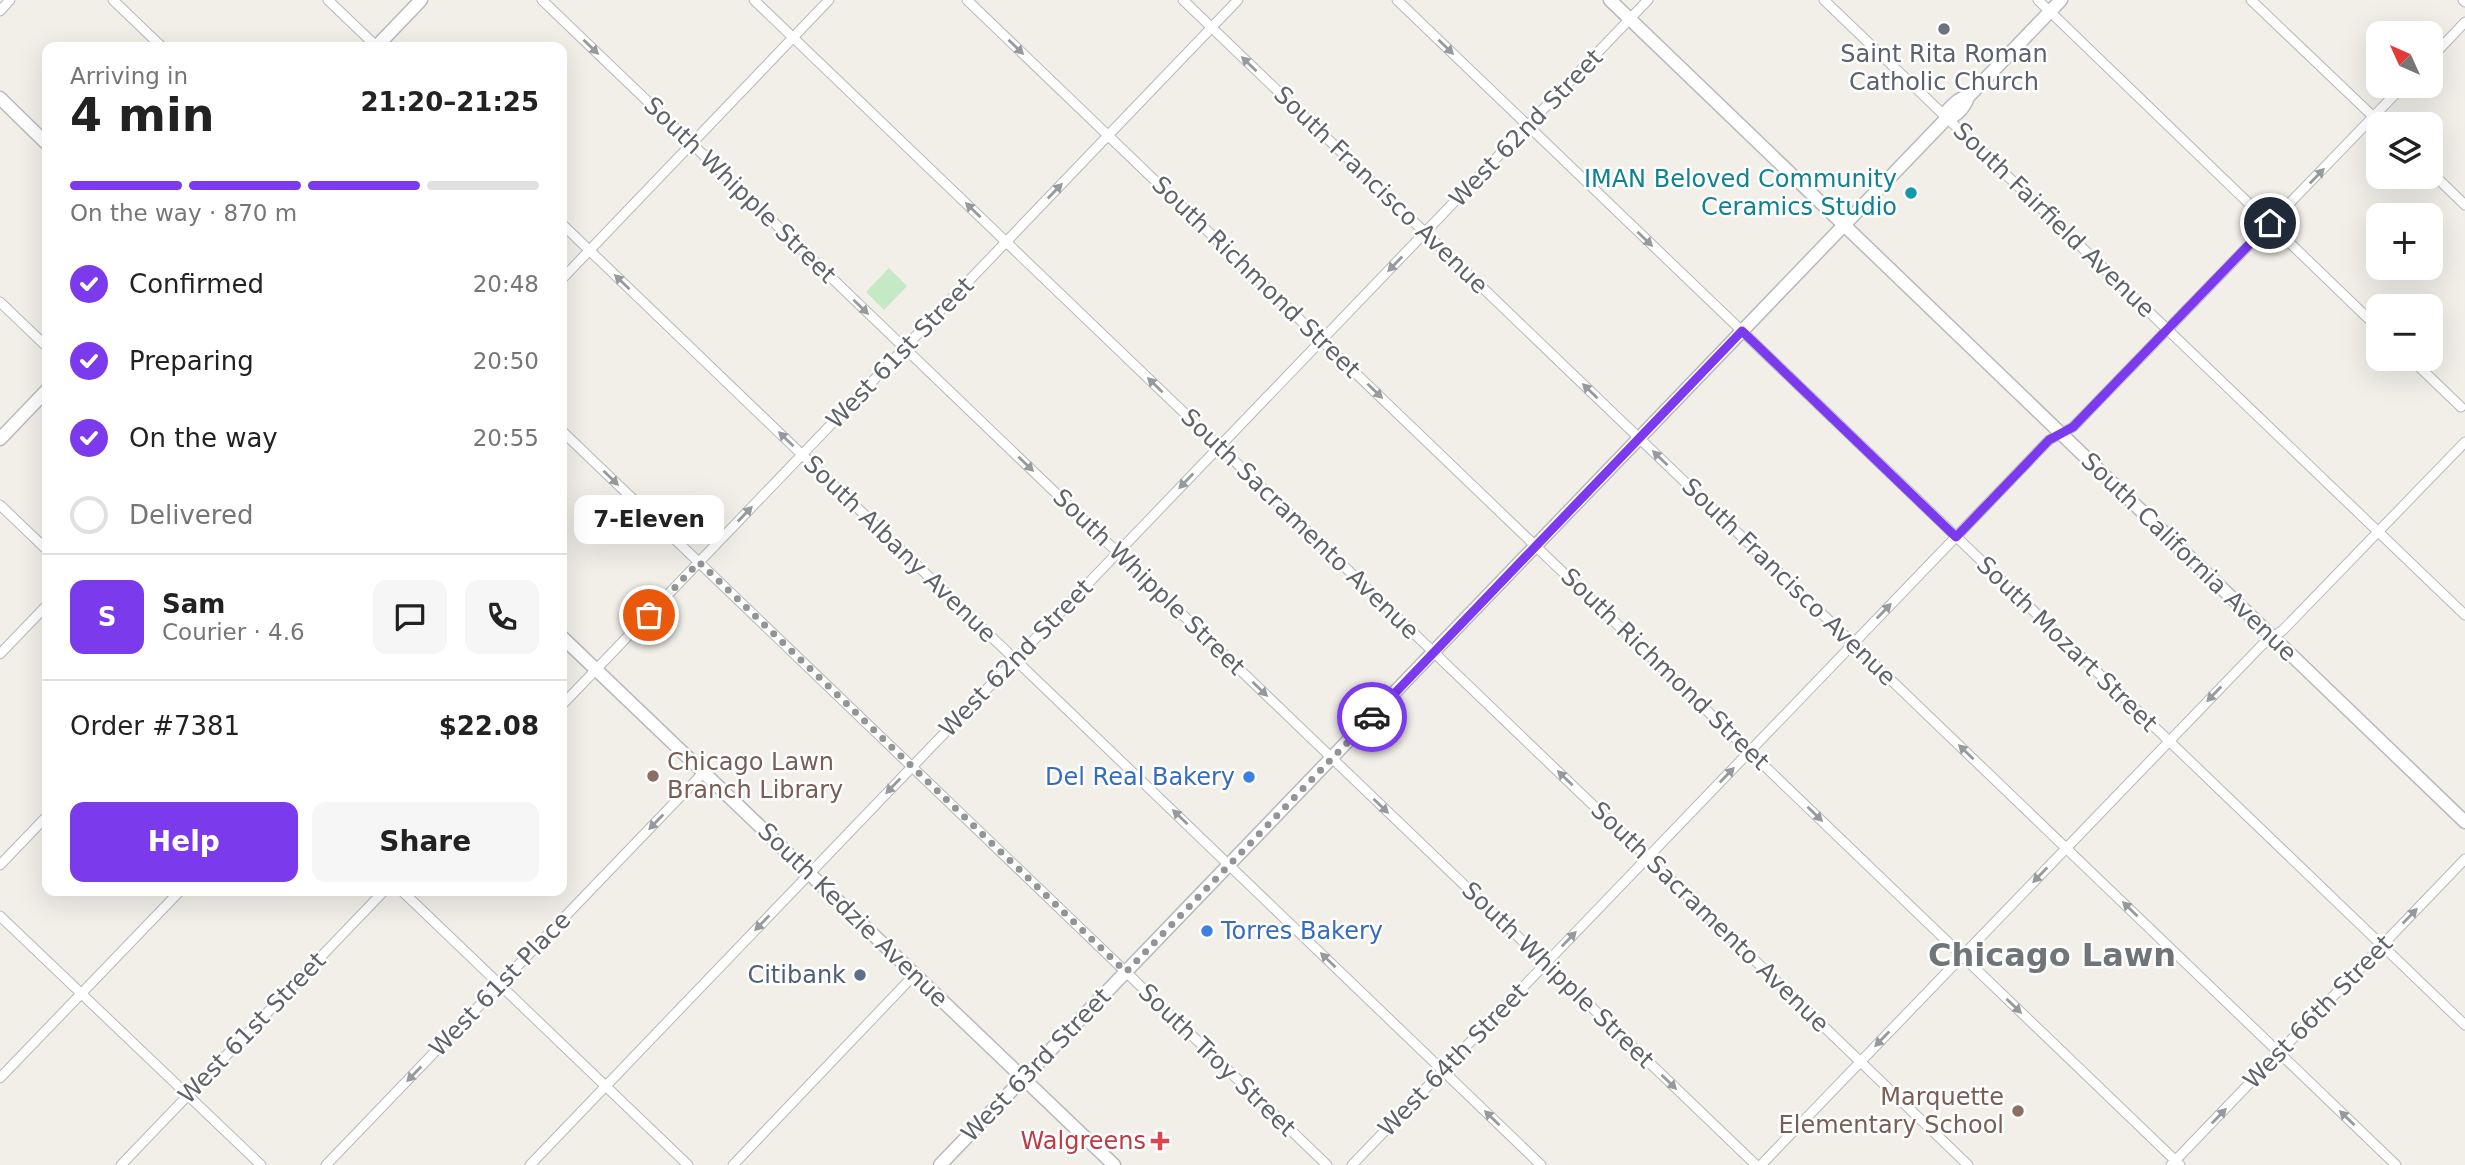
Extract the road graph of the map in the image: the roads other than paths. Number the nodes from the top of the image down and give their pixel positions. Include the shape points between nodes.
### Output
1 (10, 0) edge
2 (113, 0) edge
3 (328, 0) edge
4 (421, 0) edge
5 (542, 0) edge
6 (754, 0) edge
7 (829, 0) edge
8 (967, 0) edge
9 (1183, 0) edge
10 (1238, 0) edge
11 (1397, 0) edge
12 (1610, 0) edge
13 (1648, 0) edge
14 (1824, 0) edge
15 (2038, 0) edge
16 (2061, 0) edge
17 (2251, 0) edge
18 (0, 11) edge
19 (2050, 12) junction
20 (1630, 19) junction
21 (2465, 22) edge
22 (1212, 28) junction
23 (793, 38) junction
24 (157, 42) edge
25 (371, 42) edge
26 (381, 42) edge
27 (2443, 45) edge
28 (0, 98) edge
29 (2368, 112) edge
30 (1947, 118) junction
31 (1528, 126) junction
32 (2366, 131) edge
33 (1108, 135) junction
34 (42, 139) edge
35 (692, 144) junction
36 (2443, 184) edge
37 (2465, 205) edge
38 (2270, 223) junction
39 (1844, 225) junction
40 (567, 229) edge
41 (1425, 233) junction
42 (1006, 242) junction
43 (589, 250) junction
44 (567, 274) edge
45 (0, 302) edge
46 (2366, 316) edge
47 (2168, 330) junction
48 (1742, 331) junction
49 (1322, 340) junction
50 (42, 342) edge
51 (905, 348) junction
52 (2423, 371) edge
53 (42, 395) edge
54 (2461, 407) dead end
55 (2061, 434) junction
56 (567, 436) edge
57 (1639, 438) junction
58 (0, 439) edge
59 (2465, 442) edge
60 (1219, 447) junction
61 (802, 455) junction
62 (0, 505) edge
63 (2378, 531) junction
64 (1956, 537) junction
65 (42, 545) edge
66 (1537, 545) junction
67 (1118, 552) junction
68 (699, 562) junction
69 (42, 610) edge
70 (2465, 615) edge
71 (2272, 637) junction
72 (567, 642) edge
73 (1853, 643) junction
74 (1434, 652) junction
75 (0, 654) edge
76 (1015, 659) junction
77 (596, 670) junction
78 (567, 700) edge
79 (2169, 741) junction
80 (1749, 751) junction
81 (1332, 758) junction
82 (912, 766) junction
83 (704, 772) junction
84 (42, 821) edge
85 (2465, 822) edge
86 (2066, 848) junction
87 (1648, 858) junction
88 (2465, 859) edge
89 (1230, 864) junction
90 (0, 865) edge
91 (809, 873) junction
92 (175, 896) edge
93 (379, 896) edge
94 (407, 896) edge
95 (0, 916) edge
96 (2382, 946) junction
97 (1962, 956) junction
98 (1546, 963) junction
99 (1126, 972) junction
100 (915, 974) junction
101 (500, 984) junction
102 (81, 993) junction
103 (2465, 1025) edge
104 (2279, 1053) junction
105 (1860, 1062) junction
106 (1443, 1070) junction
107 (0, 1078) edge
108 (1024, 1079) junction
109 (606, 1086) junction
110 (188, 1095) junction
111 (2176, 1163) edge
112 (121, 1165) edge
113 (261, 1165) edge
114 (326, 1165) edge
115 (530, 1165) edge
116 (688, 1165) edge
117 (733, 1165) edge
118 (940, 1165) edge
119 (1114, 1165) edge
120 (1327, 1165) edge
121 (1352, 1165) edge
122 (1541, 1165) edge
123 (1758, 1165) edge
124 (1968, 1165) edge
125 (2396, 1165) edge

1 - 18 street
2 - 24 street
3 - 25 street
4 - 26 main road
5 -> 35 street, South Whipple Street
6 - 23 street, South Sacramento Avenue
7 - 23 street
8 -> 33 street, South Richmond Street
9 - 22 street, South Francisco Avenue
10 - 22 street, West 61st Street
11 -> 31 street, South Mozart Street
12 - 20 main road, South California Avenue
13 - 20 street, West 62nd Street
14 - 30 street, South Fairfield Avenue
15 - 19 street
16 - 19 main road, West 63rd Street
17 - 29 street
19 - 30 main road, West 63rd Street via 1968,97 1952,105
19 - 38 street
20 - 31 street, West 62nd Street
20 - 39 main road, South California Avenue
21 - 27 street
22 - 33 street, West 61st Street
41 -> 22 street, South Francisco Avenue
23 - 35 street
42 -> 23 street, South Sacramento Avenue
28 - 34 main road
30 - 39 main road, West 63rd Street
30 - 47 street, South Fairfield Avenue
31 - 41 street, West 62nd Street
31 -> 48 street, South Mozart Street
38 -> 32 street, West 64th Street
42 -> 33 street, West 61st Street
33 - 49 street, South Richmond Street
35 - 43 street
35 -> 51 street, South Whipple Street
36 - 37 street
38 - 46 street
38 - 47 street, West 64th Street
39 - 48 main road, West 63rd Street
39 - 55 main road, South California Avenue
40 - 43 street, South Albany Avenue
41 -> 49 street, West 62nd Street
57 -> 41 street, South Francisco Avenue
42 - 51 street, West 61st Street
60 -> 42 street, South Sacramento Avenue
43 - 44 street
61 -> 43 street, South Albany Avenue
45 - 50 street
47 - 55 street, West 64th Street
47 - 63 street, South Fairfield Avenue
48 - 57 main road, West 63rd Street
48 - 64 street, South Mozart Street
49 - 60 street, West 62nd Street
49 -> 66 street, South Richmond Street
51 - 61 street, West 61st Street
51 -> 67 street, South Whipple Street
52 - 54 street
53 - 58 main road
55 - 64 street, West 64th Street via 2049,440
55 - 71 main road, South California Avenue
56 -> 68 street, South Troy Street
57 - 66 main road, West 63rd Street
73 -> 57 street, South Francisco Avenue
59 - 63 street
60 -> 67 street, West 62nd Street
60 - 74 street, South Sacramento Avenue
68 -> 61 street, West 61st Street
61 - 76 street, South Albany Avenue
62 - 65 street
63 - 70 street, South Fairfield Avenue
63 - 71 street
73 -> 64 street, West 64th Street
64 - 79 street, South Mozart Street
66 - 74 main road, West 63rd Street
66 - 80 street, South Richmond Street
67 - 76 street, West 62nd Street
67 -> 81 street, South Whipple Street
68 - 77 street, West 61st Street
68 - 82 street, South Troy Street
69 - 75 street
71 -> 79 street
71 - 85 main road, South California Avenue
72 - 77 main road, South Kedzie Avenue
73 - 80 street, West 64th Street
86 -> 73 street, South Francisco Avenue
74 - 81 main road, West 63rd Street
87 -> 74 street, South Sacramento Avenue
76 - 82 street, West 62nd Street
89 -> 76 street, South Albany Avenue
77 - 78 street, West 61st Street
77 - 83 main road, South Kedzie Avenue
79 - 86 street
79 - 96 street, South Mozart Street
87 -> 80 street, West 64th Street
80 -> 97 street, South Richmond Street
81 - 89 main road, West 63rd Street
81 -> 98 street, South Whipple Street
82 -> 91 street, West 62nd Street
82 - 99 street, South Troy Street
83 - 91 main road, South Kedzie Avenue
83 -> 101 street, West 61st Place
84 - 90 street
86 -> 97 street
104 -> 86 street, South Francisco Avenue
98 -> 87 street, West 64th Street
87 - 105 street, South Sacramento Avenue
96 -> 88 street, West 66th Street
89 - 99 main road, West 63rd Street
106 -> 89 street, South Albany Avenue
91 - 100 main road, South Kedzie Avenue
91 -> 109 street, West 62nd Street
92 - 102 street
93 - 110 street, West 61st Street
94 - 101 street
95 - 102 street
96 - 103 street, South Mozart Street
96 - 104 street, West 66th Street
97 -> 105 street
97 -> 111 street, South Richmond Street
98 - 106 street, West 64th Street
98 -> 123 street, South Whipple Street
99 - 108 main road, West 63rd Street
99 - 120 street, South Troy Street
100 - 108 main road, South Kedzie Avenue
100 - 117 street
101 - 109 street
101 -> 114 street, West 61st Place
102 - 107 street
102 - 110 street
111 -> 104 street, West 66th Street
125 -> 104 street, South Francisco Avenue
105 - 123 street
105 - 124 street, South Sacramento Avenue
106 - 121 street, West 64th Street
122 -> 106 street, South Albany Avenue
108 - 118 main road, West 63rd Street
108 - 119 main road, South Kedzie Avenue
109 - 115 street, West 62nd Street
109 - 116 street
110 - 112 street, West 61st Street
110 - 113 street

